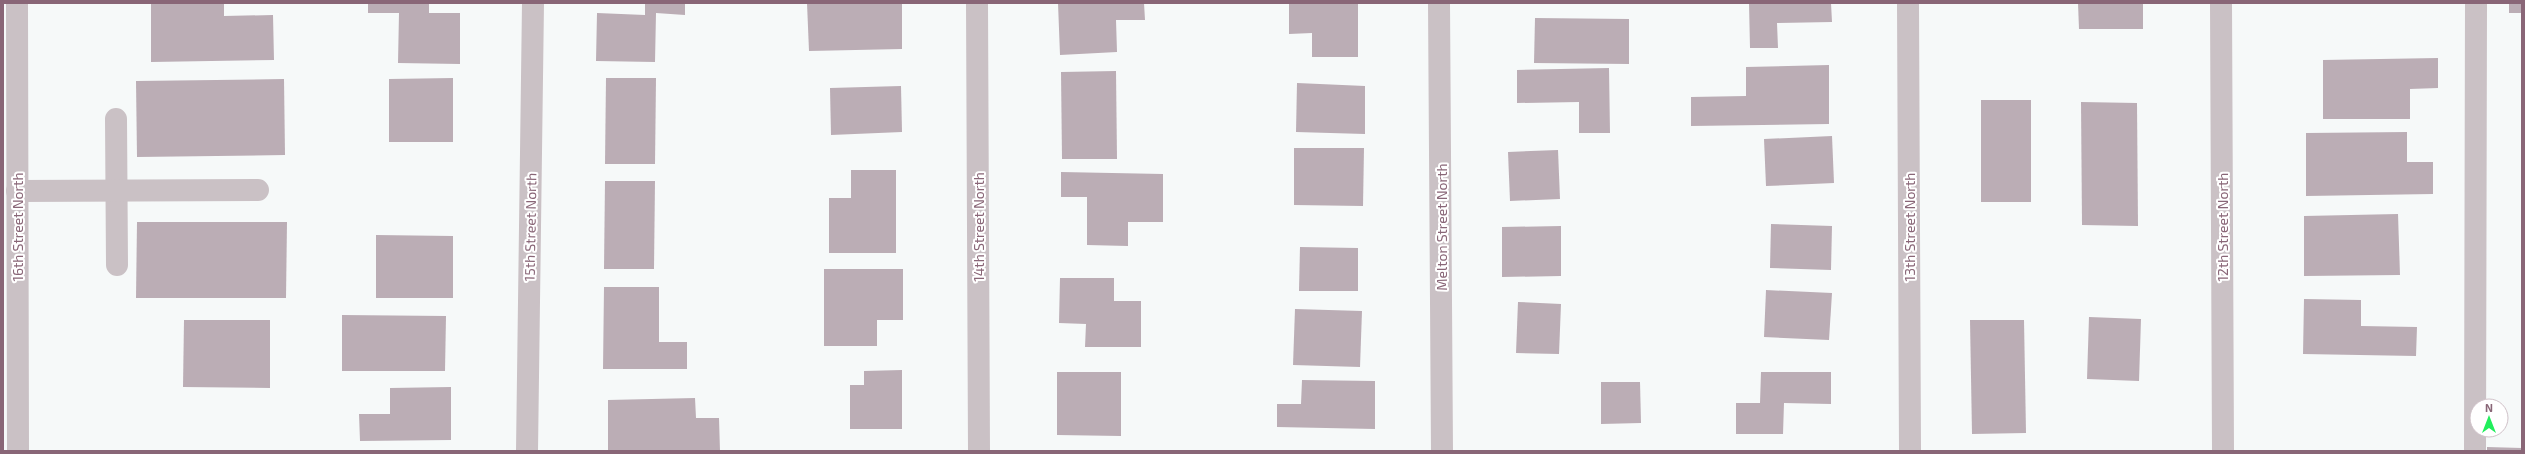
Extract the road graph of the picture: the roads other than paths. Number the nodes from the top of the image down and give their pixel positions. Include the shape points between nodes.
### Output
1 (17, 3) edge
2 (533, 3) edge
3 (977, 3) edge
4 (1439, 3) edge
5 (1908, 3) edge
6 (2221, 3) edge
7 (2476, 3) edge
8 (116, 119) dead end
9 (258, 190) dead end
10 (17, 191) junction
11 (117, 191) junction
12 (117, 265) dead end
13 (18, 451) edge
14 (528, 451) edge
15 (979, 451) edge
16 (1442, 451) edge
17 (1910, 451) edge
18 (2223, 451) edge
19 (2475, 451) edge

1 - 10 street, 16th Street North
2 - 14 street, 15th Street North
3 - 15 street, 14th Street North
4 - 16 street, Melton Street North
5 - 17 street, 13th Street North
6 - 18 street, 12th Street North
7 - 19 street
8 - 11 street
9 - 11 street
10 - 11 street
10 - 13 street, 16th Street North
11 - 12 street

